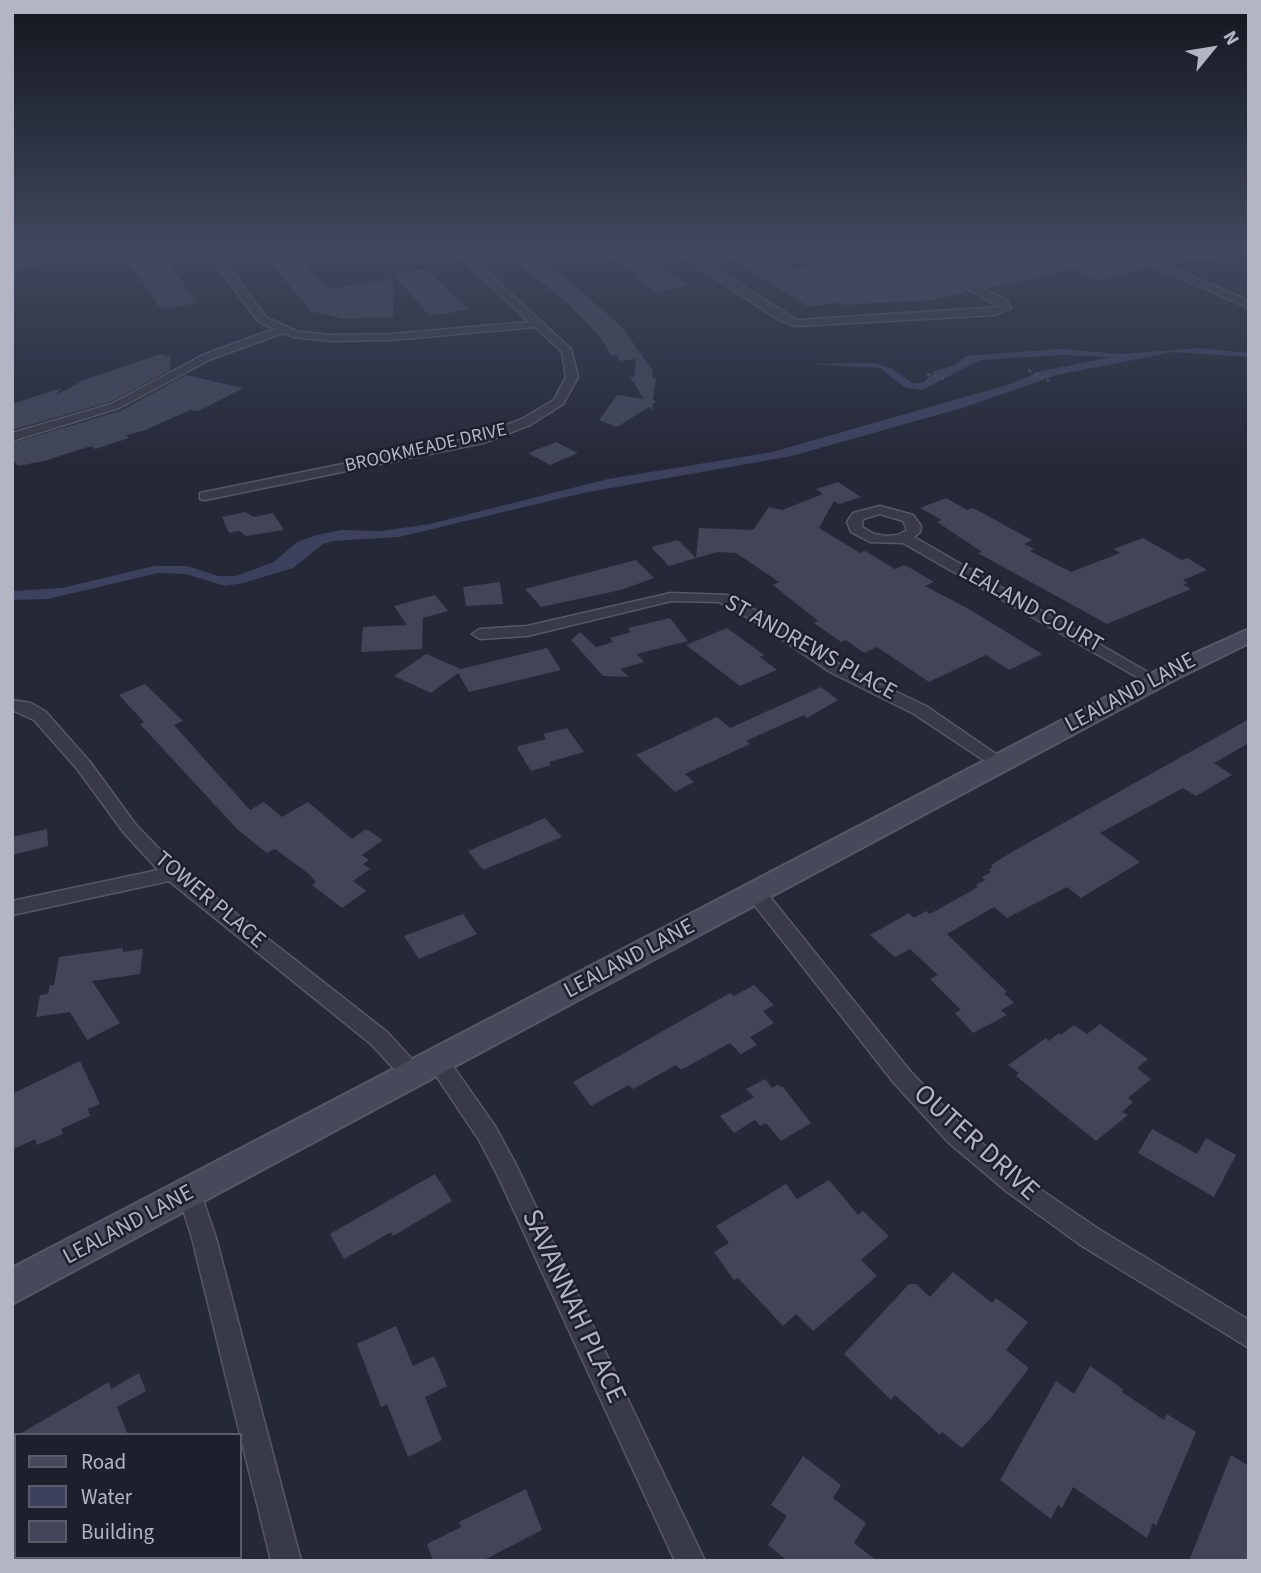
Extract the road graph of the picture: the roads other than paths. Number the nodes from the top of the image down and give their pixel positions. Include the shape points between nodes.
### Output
1 (267, 320) edge
2 (534, 320) edge
3 (789, 320) edge
4 (843, 320) edge
5 (538, 324) junction
6 (280, 330) junction
7 (12, 437) edge
8 (205, 496) dead end
9 (905, 538) dead end
10 (480, 634) dead end
11 (1249, 635) edge
12 (1155, 681) junction
13 (19, 706) edge
14 (1000, 763) junction
15 (172, 874) junction
16 (756, 893) junction
17 (12, 908) edge
18 (438, 1062) junction
19 (412, 1076) junction
20 (190, 1193) junction
21 (12, 1287) edge
22 (1249, 1335) edge
23 (286, 1561) edge
24 (690, 1561) edge

1 - 6 street
2 - 5 street, BROOKMEADE DRIVE
3 - 4 street
5 - 6 street via 361,338
5 - 8 street, BROOKMEADE DRIVE via 567,351 572,377 559,402 534,418 462,444
6 - 7 street via 207,357 115,406
9 - 12 street, LEALAND COURT
10 - 14 street, ST ANDREWS PLACE via 527,631 714,590 836,669 920,710
11 - 12 street, LEALAND LANE
12 - 14 street, LEALAND LANE
13 - 15 street, TOWER PLACE via 40,716 61,738 130,829
14 - 16 street, LEALAND LANE
15 - 17 street
15 - 19 street, TOWER PLACE via 379,1038
16 - 18 street, LEALAND LANE
16 - 22 street, OUTER DRIVE via 902,1077 956,1135 1014,1184 1091,1238
18 - 19 street, LEALAND LANE
18 - 24 street, SAVANNAH PLACE via 507,1170
19 - 20 street, LEALAND LANE
20 - 21 street, LEALAND LANE
20 - 23 street

